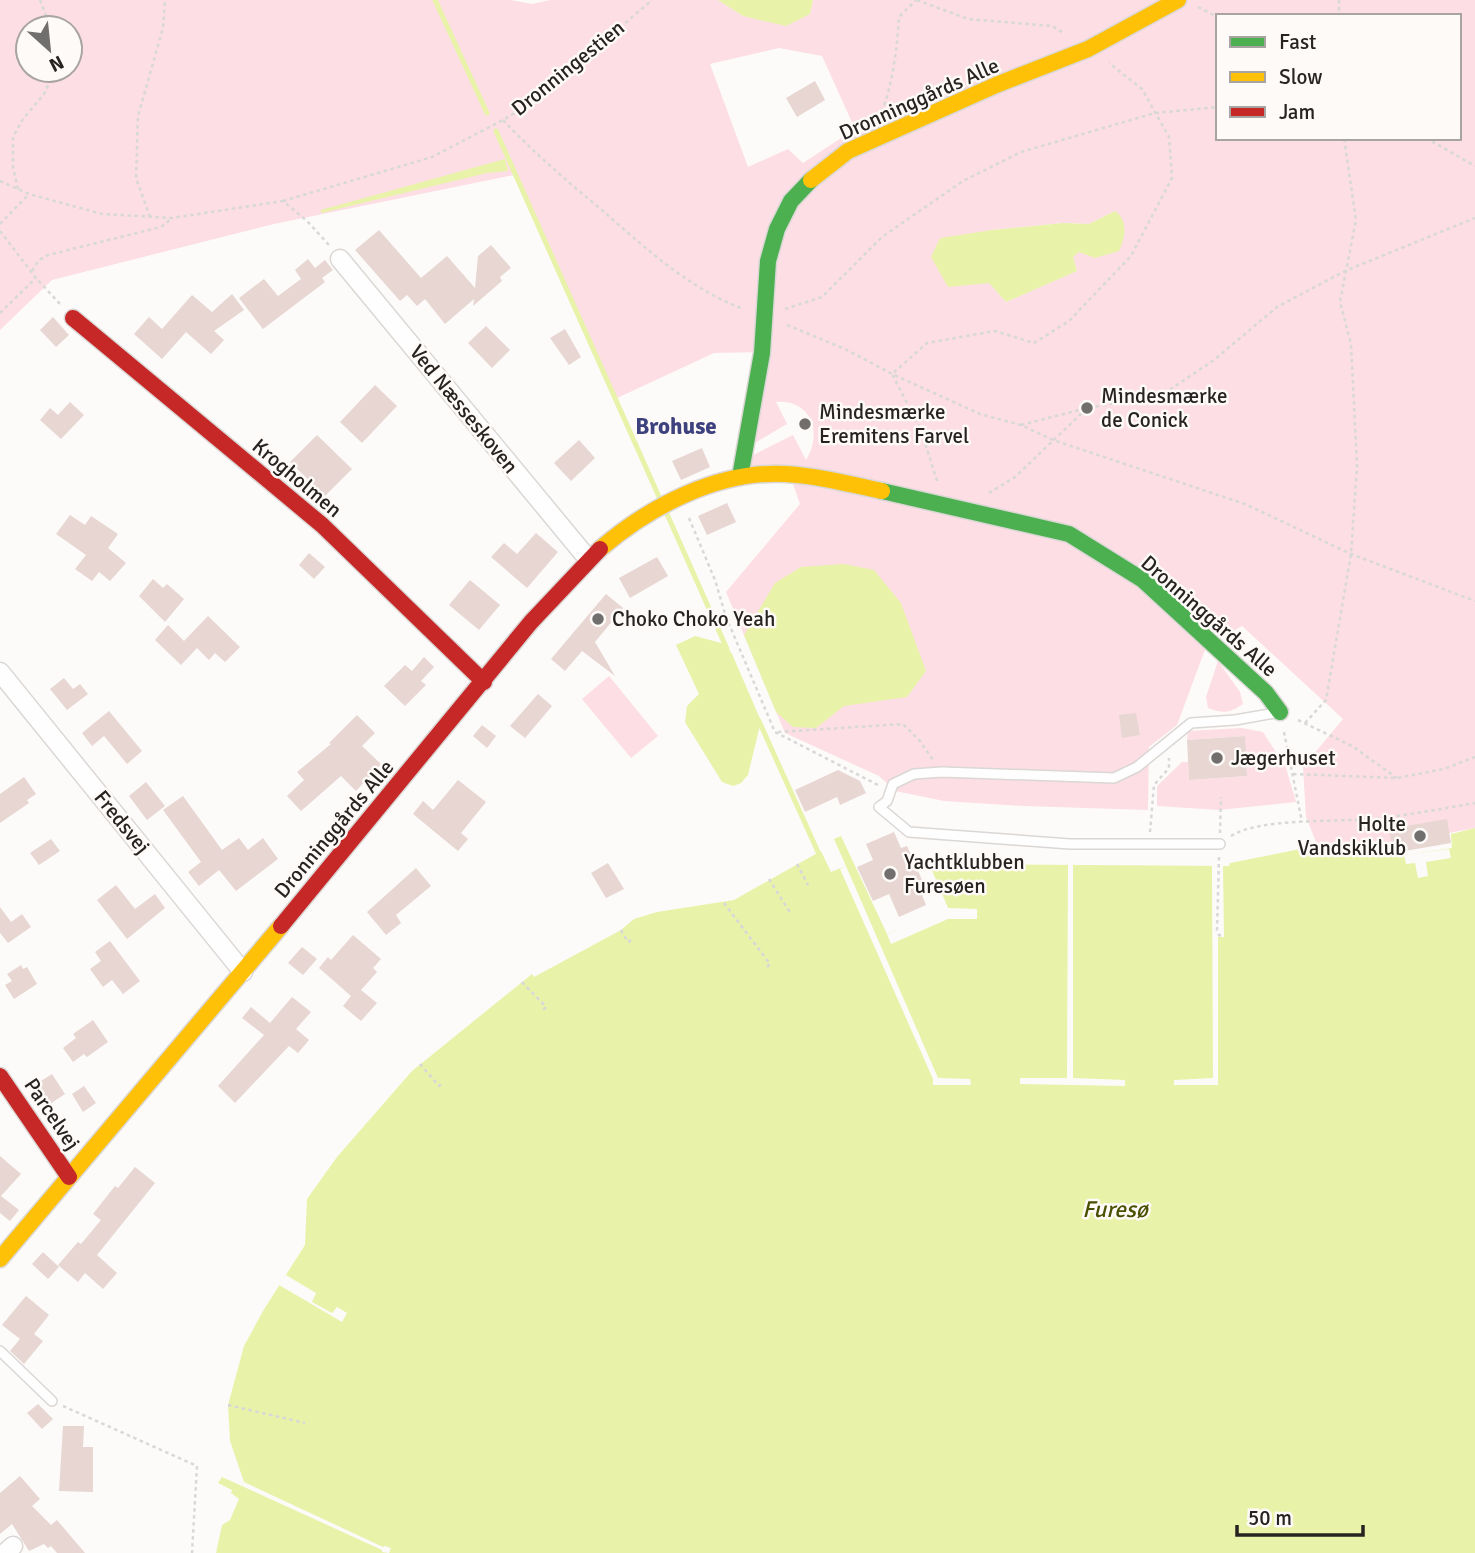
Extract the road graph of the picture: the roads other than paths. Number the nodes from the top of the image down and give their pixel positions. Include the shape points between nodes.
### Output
1 (1178, 0) edge
2 (340, 259) road end
3 (73, 318) road end
4 (740, 477) junction
5 (588, 559) junction
6 (0, 671) edge
7 (484, 682) junction
8 (1280, 712) joint
9 (1220, 844) road end
10 (243, 971) junction
11 (0, 1076) edge
12 (69, 1177) junction
13 (0, 1259) edge
14 (0, 1351) edge
15 (52, 1401) road end

1 - 4 street, Dronninggårds Alle via 1088,48 860,146 819,172 791,201 768,261 755,402
2 - 5 street, Ved Næsseskoven
3 - 7 street, Krogholmen via 322,525
4 - 5 street, Dronninggårds Alle via 707,485 650,513
4 - 8 street, Dronninggårds Alle via 784,474 829,480 1069,534 1143,580 1266,693
5 - 7 street, Dronninggårds Alle
6 - 10 street, Fredsvej
7 - 10 street, Dronninggårds Alle
8 - 9 lane via 1191,723 1137,767 1114,778 914,774 893,784 887,801 879,807 909,832 1070,844
10 - 12 street, Dronninggårds Alle
11 - 12 street, Parcelvej
12 - 13 street, Dronninggårds Alle
14 - 15 lane

